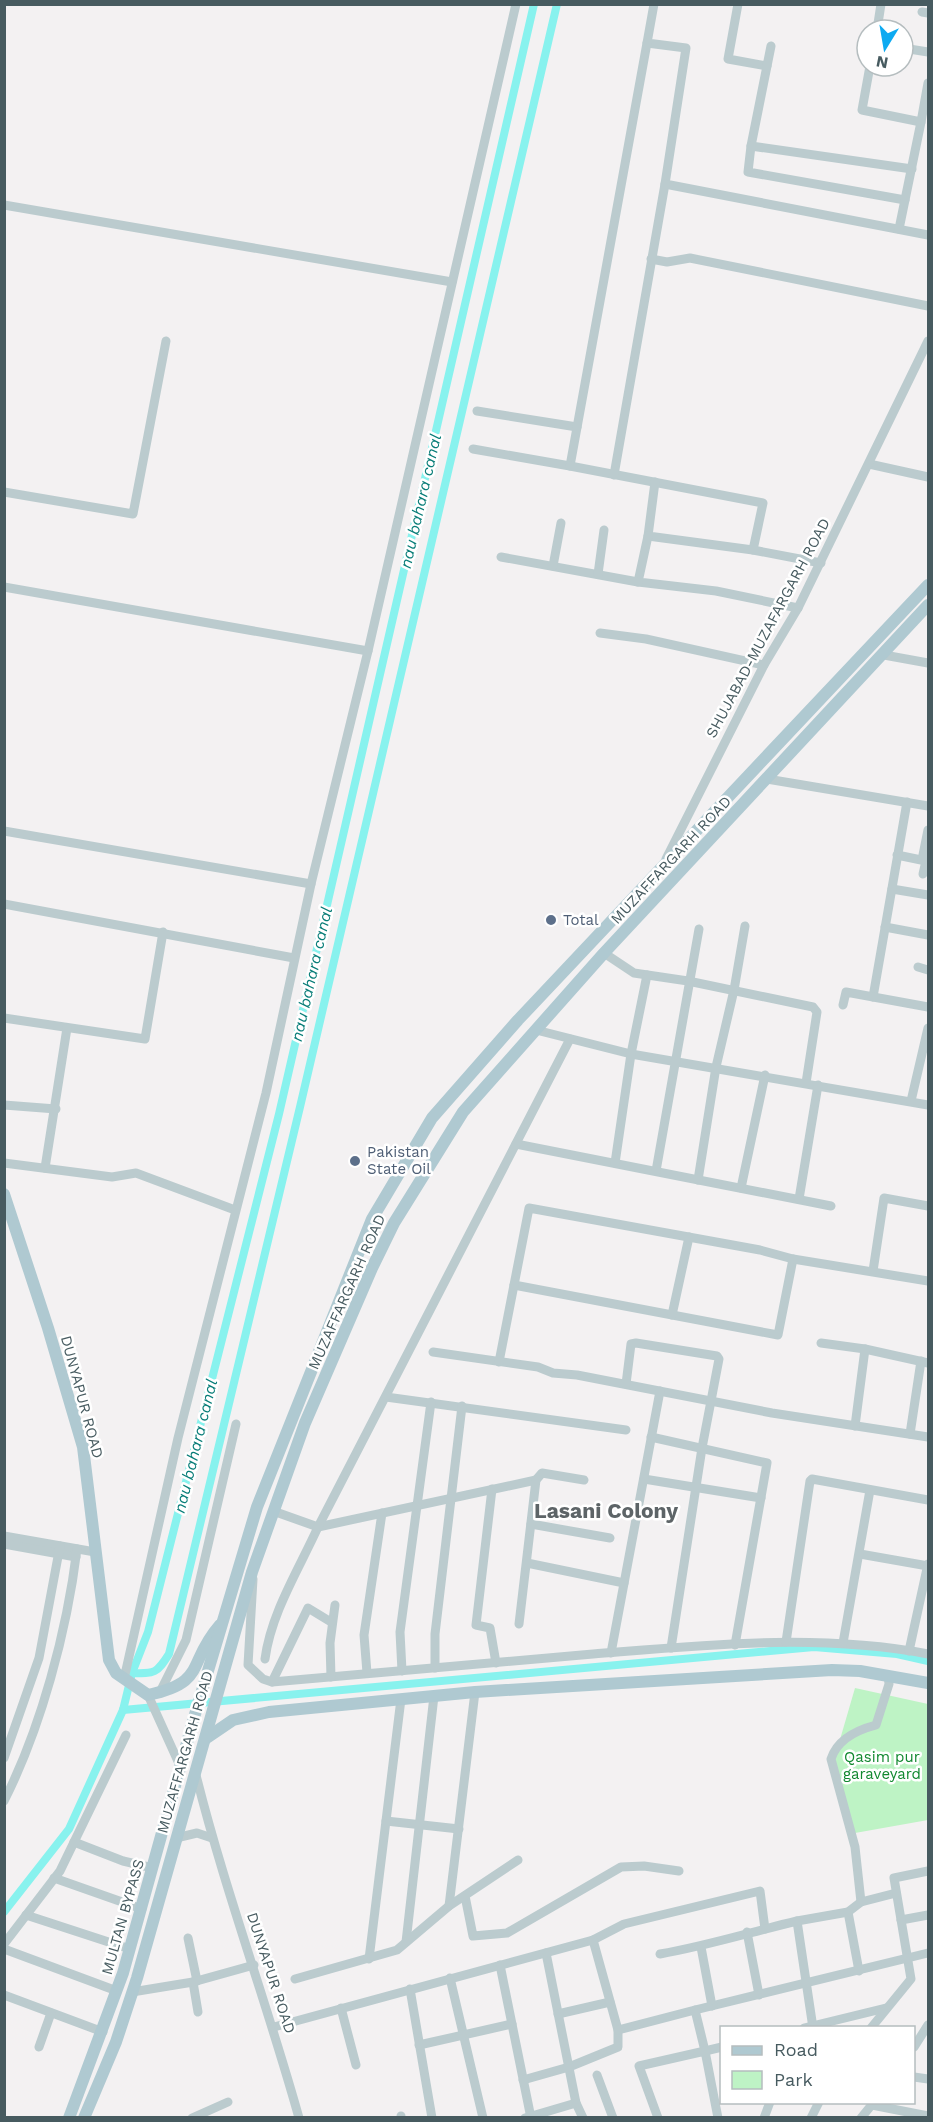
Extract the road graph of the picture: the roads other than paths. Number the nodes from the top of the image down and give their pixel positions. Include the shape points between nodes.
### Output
1 (516, 4) edge
2 (654, 4) edge
3 (738, 4) edge
4 (647, 43) junction
5 (771, 46) dead end
6 (767, 66) junction
7 (868, 78) edge
8 (928, 82) edge
9 (921, 123) junction
10 (751, 146) junction
11 (912, 169) junction
12 (665, 184) junction
13 (904, 200) junction
14 (4, 205) edge
15 (899, 229) junction
16 (928, 235) edge
17 (651, 259) junction
18 (452, 282) junction
19 (928, 306) edge
20 (166, 341) dead end
21 (928, 341) edge
22 (925, 357) edge
23 (477, 411) dead end
24 (577, 428) junction
25 (473, 449) dead end
26 (869, 464) junction
27 (570, 466) junction
28 (614, 475) junction
29 (928, 477) edge
30 (655, 482) junction
31 (4, 492) edge
32 (561, 523) dead end
33 (604, 530) dead end
34 (648, 536) junction
35 (753, 550) junction
36 (501, 557) dead end
37 (821, 563) junction
38 (553, 566) junction
39 (598, 574) junction
40 (638, 582) junction
41 (928, 585) edge
42 (4, 587) edge
43 (928, 605) edge
44 (798, 608) junction
45 (600, 633) dead end
46 (368, 651) junction
47 (884, 655) junction
48 (928, 663) edge
49 (764, 665) junction
50 (767, 779) junction
51 (907, 802) junction
52 (928, 806) edge
53 (928, 830) edge
54 (4, 831) edge
55 (897, 855) junction
56 (922, 860) junction
57 (663, 863) junction
58 (923, 874) dead end
59 (311, 884) junction
60 (892, 889) junction
61 (928, 895) edge
62 (4, 904) edge
63 (744, 926) dead end
64 (885, 927) junction
65 (699, 929) dead end
66 (163, 932) junction
67 (928, 935) edge
68 (604, 953) junction
69 (294, 958) junction
70 (918, 967) dead end
71 (928, 969) edge
72 (647, 975) junction
73 (688, 981) junction
74 (734, 990) junction
75 (873, 997) junction
76 (843, 1005) dead end
77 (928, 1007) edge
78 (4, 1017) edge
79 (67, 1028) junction
80 (928, 1028) edge
81 (536, 1030) junction
82 (570, 1039) junction
83 (631, 1054) junction
84 (675, 1060) junction
85 (716, 1067) junction
86 (765, 1075) junction
87 (806, 1083) junction
88 (818, 1085) junction
89 (911, 1101) junction
90 (4, 1105) edge
91 (928, 1105) edge
92 (56, 1109) junction
93 (516, 1144) junction
94 (4, 1163) edge
95 (615, 1163) junction
96 (45, 1168) junction
97 (656, 1171) junction
98 (698, 1180) junction
99 (741, 1188) junction
100 (4, 1194) edge
101 (799, 1199) junction
102 (831, 1206) dead end
103 (928, 1206) edge
104 (235, 1210) junction
105 (689, 1237) junction
106 (793, 1259) junction
107 (873, 1271) junction
108 (928, 1281) edge
109 (514, 1285) junction
110 (672, 1315) junction
111 (821, 1343) dead end
112 (865, 1349) junction
113 (433, 1352) dead end
114 (499, 1362) junction
115 (925, 1362) edge
116 (306, 1382) junction
117 (626, 1384) junction
118 (321, 1387) junction
119 (660, 1391) junction
120 (386, 1397) junction
121 (711, 1401) junction
122 (431, 1402) junction
123 (462, 1406) junction
124 (236, 1424) dead end
125 (855, 1426) junction
126 (626, 1430) dead end
127 (910, 1434) junction
128 (651, 1437) junction
129 (928, 1437) edge
130 (702, 1448) junction
131 (644, 1479) junction
132 (536, 1480) junction
133 (584, 1480) dead end
134 (697, 1488) junction
135 (492, 1489) junction
136 (870, 1490) junction
137 (450, 1498) junction
138 (761, 1498) junction
139 (928, 1500) edge
140 (417, 1506) junction
141 (273, 1511) junction
142 (382, 1513) junction
143 (531, 1524) junction
144 (318, 1527) junction
145 (4, 1536) edge
146 (610, 1538) dead end
147 (4, 1544) edge
148 (60, 1550) junction
149 (95, 1552) junction
150 (77, 1553) junction
151 (860, 1554) junction
152 (527, 1563) junction
153 (928, 1565) edge
154 (252, 1572) junction
155 (624, 1583) junction
156 (335, 1605) dead end
157 (223, 1621) junction
158 (331, 1622) junction
159 (519, 1624) dead end
160 (786, 1642) junction
161 (843, 1643) junction
162 (735, 1645) junction
163 (671, 1648) junction
164 (909, 1651) junction
165 (611, 1653) junction
166 (928, 1654) edge
167 (265, 1659) dead end
168 (496, 1663) junction
169 (435, 1668) junction
170 (402, 1671) junction
171 (367, 1674) junction
172 (888, 1675) junction
173 (331, 1677) junction
174 (124, 1679) junction
175 (272, 1682) junction
176 (928, 1683) edge
177 (475, 1692) junction
178 (150, 1695) junction
179 (434, 1696) junction
180 (401, 1699) junction
181 (193, 1721) joint
182 (126, 1735) dead end
183 (204, 1740) junction
184 (4, 1758) edge
185 (181, 1768) junction
186 (195, 1773) junction
187 (4, 1801) edge
188 (386, 1821) junction
189 (420, 1824) junction
190 (459, 1829) junction
191 (177, 1838) junction
192 (212, 1838) junction
193 (74, 1842) junction
194 (518, 1860) dead end
195 (153, 1868) junction
196 (680, 1871) dead end
197 (928, 1871) edge
198 (54, 1878) junction
199 (896, 1893) junction
200 (465, 1896) junction
201 (861, 1902) junction
202 (449, 1906) junction
203 (142, 1908) junction
204 (848, 1912) junction
205 (26, 1915) junction
206 (928, 1915) edge
207 (901, 1920) junction
208 (797, 1921) junction
209 (765, 1929) junction
210 (747, 1932) junction
211 (188, 1938) dead end
212 (593, 1940) junction
213 (406, 1942) junction
214 (4, 1944) edge
215 (701, 1947) junction
216 (4, 1949) edge
217 (130, 1949) junction
218 (546, 1953) junction
219 (928, 1953) edge
220 (660, 1954) dead end
221 (908, 1958) junction
222 (369, 1959) junction
223 (254, 1965) junction
224 (500, 1965) junction
225 (859, 1971) junction
226 (123, 1974) junction
227 (137, 1978) junction
228 (450, 1978) junction
229 (295, 1979) dead end
230 (195, 1981) junction
231 (806, 1984) junction
232 (410, 1989) junction
233 (117, 1991) junction
234 (132, 1992) junction
235 (4, 1995) edge
236 (759, 1995) junction
237 (610, 2002) junction
238 (712, 2006) junction
239 (341, 2008) junction
240 (886, 2008) junction
241 (695, 2010) junction
242 (198, 2012) dead end
243 (51, 2013) junction
244 (558, 2014) junction
245 (512, 2024) junction
246 (810, 2026) edge
247 (814, 2026) edge
248 (872, 2026) edge
249 (274, 2027) junction
250 (618, 2030) junction
251 (927, 2030) edge
252 (103, 2032) junction
253 (464, 2035) junction
254 (420, 2044) junction
255 (915, 2046) edge
256 (720, 2047) edge
257 (39, 2048) dead end
258 (705, 2051) junction
259 (356, 2065) dead end
260 (568, 2067) junction
261 (597, 2075) dead end
262 (523, 2080) junction
263 (228, 2102) dead end
264 (576, 2103) junction
265 (770, 2104) edge
266 (818, 2104) edge
267 (873, 2104) edge
268 (928, 2116) edge
269 (529, 2117) edge
270 (69, 2118) edge
271 (84, 2118) edge
272 (192, 2118) edge
273 (299, 2118) edge
274 (432, 2118) edge
275 (483, 2118) edge
276 (583, 2118) edge
277 (614, 2118) edge
278 (658, 2118) edge
279 (718, 2118) edge
280 (764, 2118) edge
281 (811, 2118) edge
282 (861, 2118) edge

1 - 18 street
2 - 4 street
3 - 6 street via 728,59
4 - 12 street via 686,48
4 - 24 street
5 - 6 street
6 - 10 street
7 - 9 street via 862,110
8 - 9 street
9 - 11 street
10 - 11 street
10 - 13 street via 748,172
11 - 13 street
12 - 15 street
12 - 17 street
13 - 15 street
14 - 18 street
15 - 16 street
17 - 19 street via 667,262 690,258
17 - 28 street
18 - 46 street
20 - 31 street via 133,514
21 - 22 street, SHUJABAD-MUZAFARGARH ROAD
22 - 26 street, SHUJABAD-MUZAFARGARH ROAD
23 - 24 street
24 - 27 street
25 - 27 street
26 - 29 street
26 - 37 street, SHUJABAD-MUZAFARGARH ROAD
27 - 28 street
28 - 30 street
30 - 34 street
30 - 35 street via 763,502
32 - 38 street
33 - 39 street
34 - 35 street
34 - 40 street
35 - 37 street
36 - 38 street
37 - 44 street, SHUJABAD-MUZAFARGARH ROAD
38 - 39 street
39 - 40 street
40 - 44 street via 716,591
41 - 57 main road, MUZAFFARGARH ROAD
42 - 46 street
43 - 47 main road, MUZAFFARGARH ROAD
44 - 49 street, SHUJABAD-MUZAFARGARH ROAD
45 - 49 street
46 - 59 street
47 - 48 street
47 - 50 main road, MUZAFFARGARH ROAD
49 - 57 street, SHUJABAD-MUZAFARGARH ROAD
50 - 51 street
50 - 68 main road, MUZAFFARGARH ROAD
51 - 52 street
51 - 55 street
53 - 56 street
54 - 59 street
55 - 56 street
55 - 60 street
56 - 58 street via 926,861
57 - 116 main road, MUZAFFARGARH ROAD via 432,1118 372,1219
59 - 69 street
60 - 61 street
60 - 64 street
62 - 66 street
63 - 74 street
64 - 67 street
64 - 75 street
65 - 73 street
66 - 69 street
66 - 79 street via 145,1039
68 - 72 street via 634,973
68 - 81 main road, MUZAFFARGARH ROAD
69 - 104 street via 266,1093
70 - 71 street
72 - 73 street
72 - 83 street
73 - 74 street
73 - 84 street
74 - 85 street
74 - 87 street via 813,1007 817,1012
75 - 76 street via 846,992
75 - 77 street
78 - 79 street
79 - 92 street
80 - 89 street
81 - 82 street
81 - 118 main road, MUZAFFARGARH ROAD via 463,1112 393,1223
82 - 83 street
82 - 93 street
83 - 84 street
83 - 95 street
84 - 85 street
84 - 97 street
85 - 86 street
85 - 98 street
86 - 87 street
86 - 99 street
87 - 88 street
88 - 89 street
88 - 101 street
89 - 91 street
90 - 92 street
92 - 96 street
93 - 95 street
93 - 120 street
94 - 96 street
95 - 97 street
96 - 104 street via 112,1176 136,1173
97 - 98 street
98 - 99 street
99 - 101 street
100 - 149 main road, DUNYAPUR ROAD via 83,1447
101 - 102 street
103 - 107 street via 884,1198
104 - 174 street
105 - 106 street
105 - 109 street via 529,1208
105 - 110 street
106 - 107 street
106 - 110 street via 778,1335
107 - 108 street
109 - 110 street
109 - 114 street
111 - 112 street
112 - 115 street
112 - 125 street
113 - 114 street
114 - 117 street
115 - 127 street
116 - 118 main road
116 - 157 main road, MUZAFFARGARH ROAD via 257,1507
117 - 119 street
117 - 121 street via 631,1344 717,1356
118 - 141 main road, MUZAFFARGARH ROAD
119 - 121 street
119 - 128 street
120 - 122 street
120 - 144 street
121 - 125 street
121 - 130 street
122 - 123 street
122 - 140 street
123 - 126 street
123 - 137 street
124 - 178 street via 186,1640
125 - 127 street
127 - 129 street
128 - 130 street
128 - 131 street
130 - 134 street
130 - 138 street via 767,1463
131 - 134 street
131 - 155 street
132 - 133 street via 542,1473
132 - 135 street
132 - 143 street
134 - 138 street
134 - 163 street
135 - 137 street
135 - 168 street via 476,1625 490,1628
136 - 139 street
136 - 151 street
136 - 160 street via 810,1481
137 - 140 street
137 - 169 street
138 - 162 street
140 - 142 street
140 - 170 street via 400,1632
141 - 144 street
141 - 154 main road, MUZAFFARGARH ROAD
142 - 144 street
142 - 171 street via 364,1635
143 - 146 street
143 - 152 street
144 - 167 street via 281,1608
145 - 148 street
147 - 148 street
148 - 150 street
148 - 184 street via 39,1658
149 - 150 street
149 - 174 main road, DUNYAPUR ROAD via 109,1660
150 - 187 street via 53,1668 17,1776
151 - 153 street
151 - 161 street
152 - 155 street
152 - 159 street
153 - 164 street
154 - 175 street via 249,1665
154 - 183 main road, MUZAFFARGARH ROAD
155 - 165 street
156 - 158 street
157 - 178 main road via 205,1642 186,1682
157 - 181 main road, MUZAFFARGARH ROAD
158 - 173 street
158 - 175 street via 308,1608
160 - 161 street
160 - 162 street
161 - 164 street
162 - 163 street
163 - 165 street
164 - 166 street
165 - 168 street
168 - 169 street
169 - 170 street
170 - 171 street
171 - 173 street
172 - 176 main road
172 - 177 main road via 822,1671
172 - 201 street via 889,1684 876,1725 860,1729 835,1748 831,1759 855,1846
173 - 175 street
174 - 178 main road
177 - 179 main road
177 - 190 street
178 - 185 street
179 - 180 main road
179 - 189 street
180 - 183 main road via 260,1714 233,1720
180 - 188 street
181 - 185 main road, MULTAN BYPASS
182 - 193 street
183 - 186 main road, MUZAFFARGARH ROAD
185 - 195 main road, MULTAN BYPASS
186 - 191 main road, MUZAFFARGARH ROAD
186 - 192 street, DUNYAPUR ROAD
188 - 189 street
188 - 222 street
189 - 190 street
189 - 213 street
190 - 202 street
191 - 192 street via 196,1833
191 - 227 main road, MUZAFFARGARH ROAD
192 - 223 street, DUNYAPUR ROAD
193 - 195 street
193 - 198 street
194 - 200 street
195 - 203 main road, MULTAN BYPASS
196 - 200 street via 621,1867 507,1933 473,1936
197 - 199 street via 894,1878
198 - 203 street
198 - 205 street
199 - 201 street
199 - 207 street
200 - 202 street
201 - 204 street
202 - 213 street
203 - 217 main road, MULTAN BYPASS
204 - 208 street
204 - 225 street
205 - 214 street
205 - 217 street
206 - 207 street
207 - 221 street
208 - 209 street
208 - 231 street
209 - 210 street
209 - 212 street via 760,1892 624,1924
210 - 215 street
210 - 236 street
211 - 230 street
212 - 218 street
212 - 237 street
213 - 222 street via 397,1950
215 - 220 street
215 - 238 street
216 - 233 street
217 - 226 main road, MULTAN BYPASS
218 - 224 street
218 - 244 street
219 - 221 street
221 - 225 street
221 - 240 street via 911,1979
222 - 229 street
223 - 230 street
223 - 249 street, DUNYAPUR ROAD
224 - 228 street
224 - 245 street
225 - 231 street
226 - 227 main road
226 - 233 main road, MULTAN BYPASS
227 - 234 main road, MUZAFFARGARH ROAD
228 - 232 street
228 - 253 street
230 - 234 street
230 - 242 street
231 - 236 street
231 - 246 street
232 - 239 street
232 - 254 street
233 - 252 main road, MULTAN BYPASS
234 - 271 main road, MUZAFFARGARH ROAD via 117,2042
235 - 243 street
236 - 238 street
237 - 244 street
237 - 250 street
238 - 241 street
239 - 249 street
239 - 259 street
240 - 247 street
240 - 248 street
241 - 250 street
241 - 258 street
243 - 252 street
243 - 257 street
244 - 260 street
245 - 253 street
245 - 262 street
249 - 273 street, DUNYAPUR ROAD
250 - 260 street via 618,2047
251 - 255 street
252 - 270 main road, MULTAN BYPASS
253 - 254 street
253 - 275 street
254 - 274 street
256 - 258 street
258 - 278 street via 639,2066
258 - 279 street
260 - 262 street
260 - 264 street
261 - 277 street
262 - 269 street
263 - 272 street
264 - 269 street
264 - 276 street
265 - 280 street
266 - 281 street
267 - 268 street
267 - 282 street

